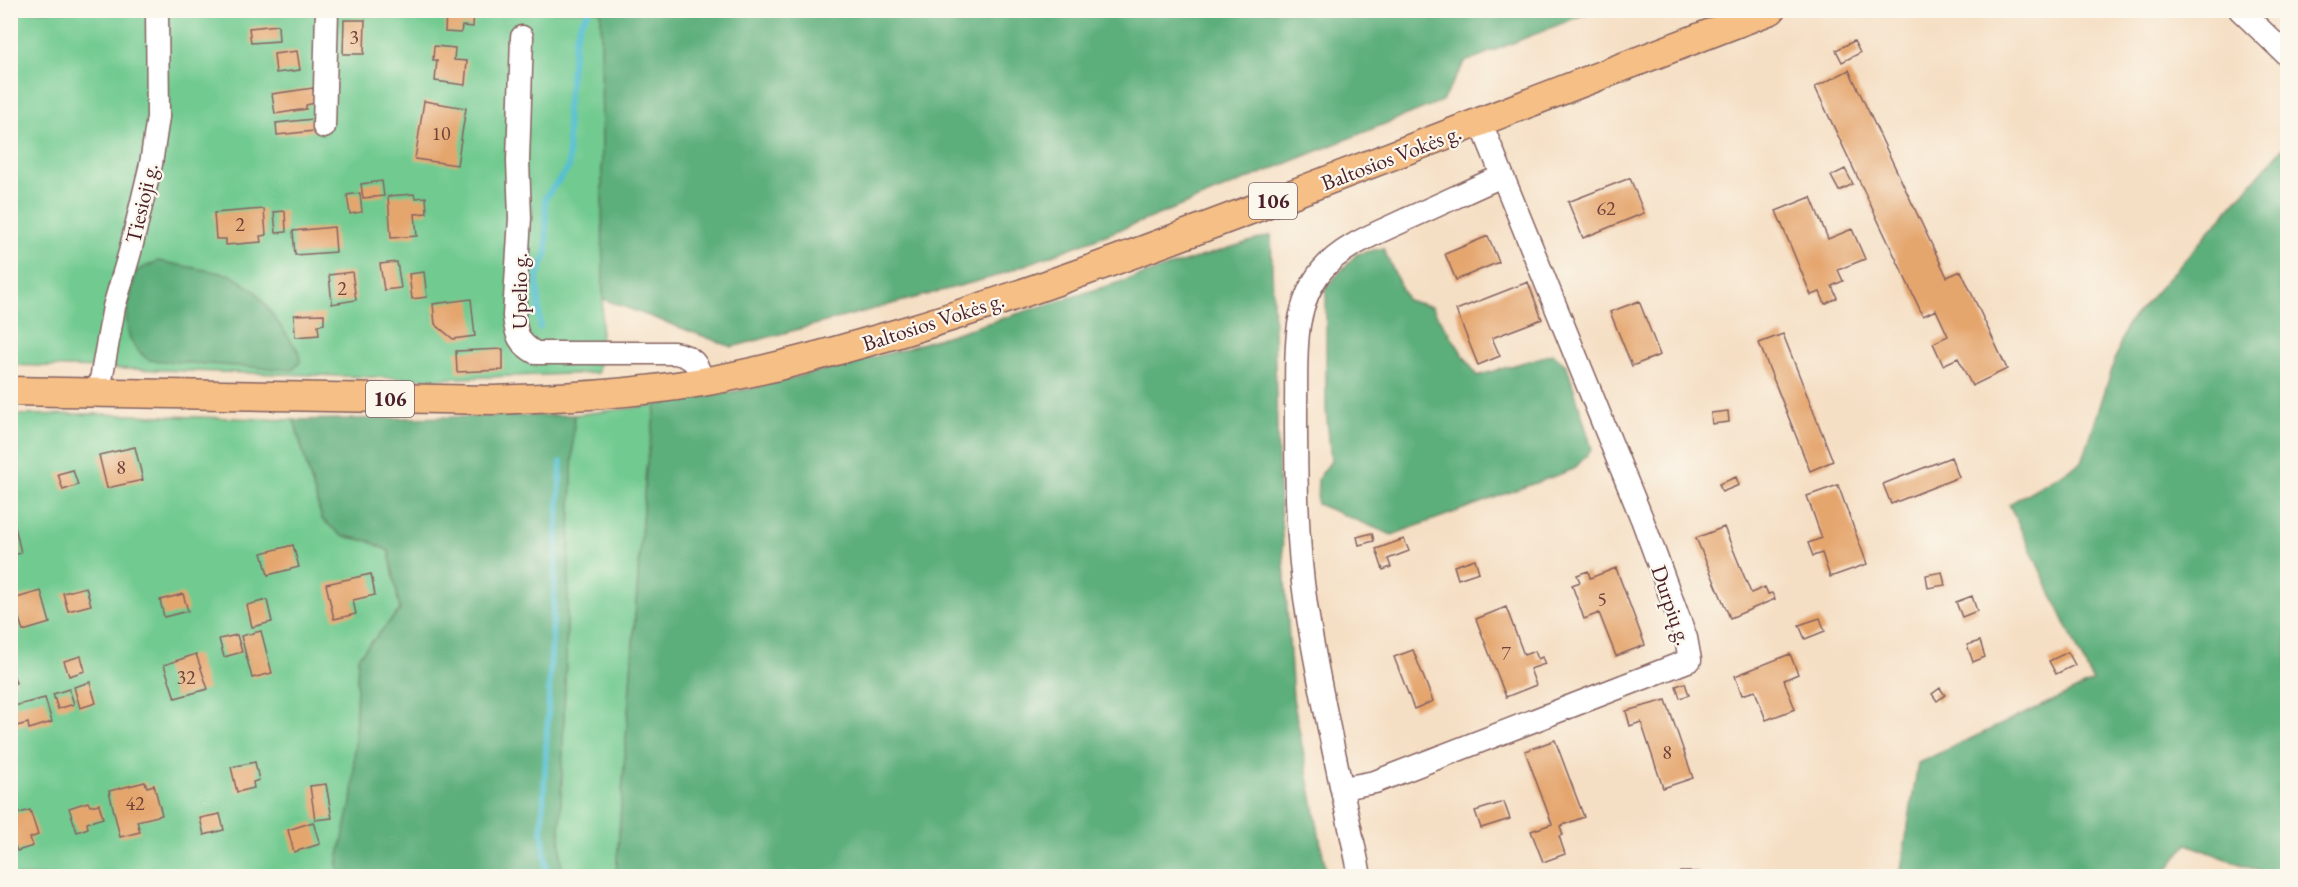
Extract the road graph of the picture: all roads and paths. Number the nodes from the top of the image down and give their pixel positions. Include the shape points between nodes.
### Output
1 (157, 10) edge
2 (327, 10) edge
3 (1771, 10) edge
4 (2240, 10) edge
5 (522, 37) dead end
6 (2288, 56) edge
7 (1481, 123) junction
8 (324, 127) dead end
9 (1502, 176) junction
10 (703, 382) junction
11 (10, 391) edge
12 (99, 391) junction
13 (1343, 788) junction
14 (1360, 876) edge

1 - 12 street, Tiesioji g. via 158,117 152,164 114,307
2 - 8 street
3 - 7 main road, Baltosios Vokės g. / 106
4 - 6 street
5 - 10 street, Upelio g. via 520,218 514,316 520,342 536,353 687,355 696,362
7 - 9 street, Durpių g.
7 - 10 main road, Baltosios Vokės g. / 106 via 1083,273 936,322 849,348
9 - 13 street via 1364,239 1340,254 1323,269 1307,292 1300,317 1296,447 1300,544 1306,604
9 - 13 street, Durpių g. via 1642,519 1686,638 1690,660 1375,782
10 - 12 main road, 106 via 572,397 494,400
11 - 12 main road, 106
13 - 14 street

